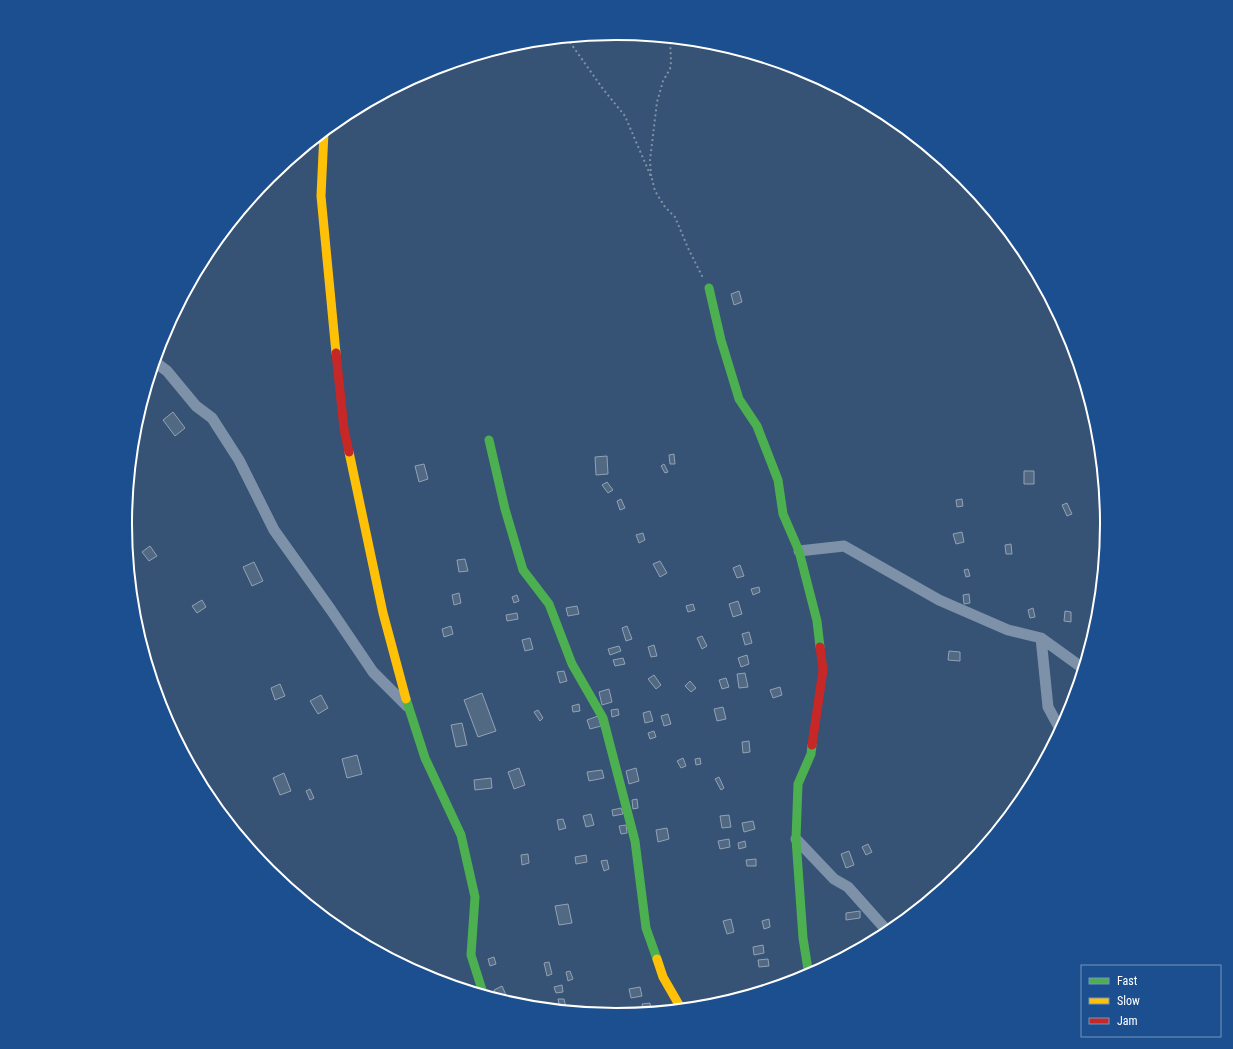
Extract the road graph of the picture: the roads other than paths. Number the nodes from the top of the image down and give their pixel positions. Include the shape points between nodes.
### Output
1 (324, 139) edge
2 (708, 288) road end
3 (159, 365) edge
4 (489, 440) dead end
5 (799, 551) junction
6 (1041, 638) junction
7 (1079, 666) edge
8 (409, 708) junction
9 (1057, 725) edge
10 (796, 840) junction
11 (885, 928) edge
12 (808, 969) edge
13 (482, 989) edge
14 (679, 1005) edge

1 - 8 street via 321,196 344,429 383,613
2 - 5 street via 739,399 757,426 778,480 783,514
3 - 8 street via 196,406 212,418 239,460 274,530 373,672
4 - 14 street via 523,570 549,604 572,664 603,718 635,841 646,928 663,977
5 - 6 street via 844,546 939,600 1008,630
5 - 10 street via 817,621 822,670 811,754 798,784
6 - 7 street
6 - 9 street via 1048,707
8 - 13 street via 425,758 461,835 475,897 471,955
10 - 11 street via 834,879 848,887
10 - 12 street via 803,938

